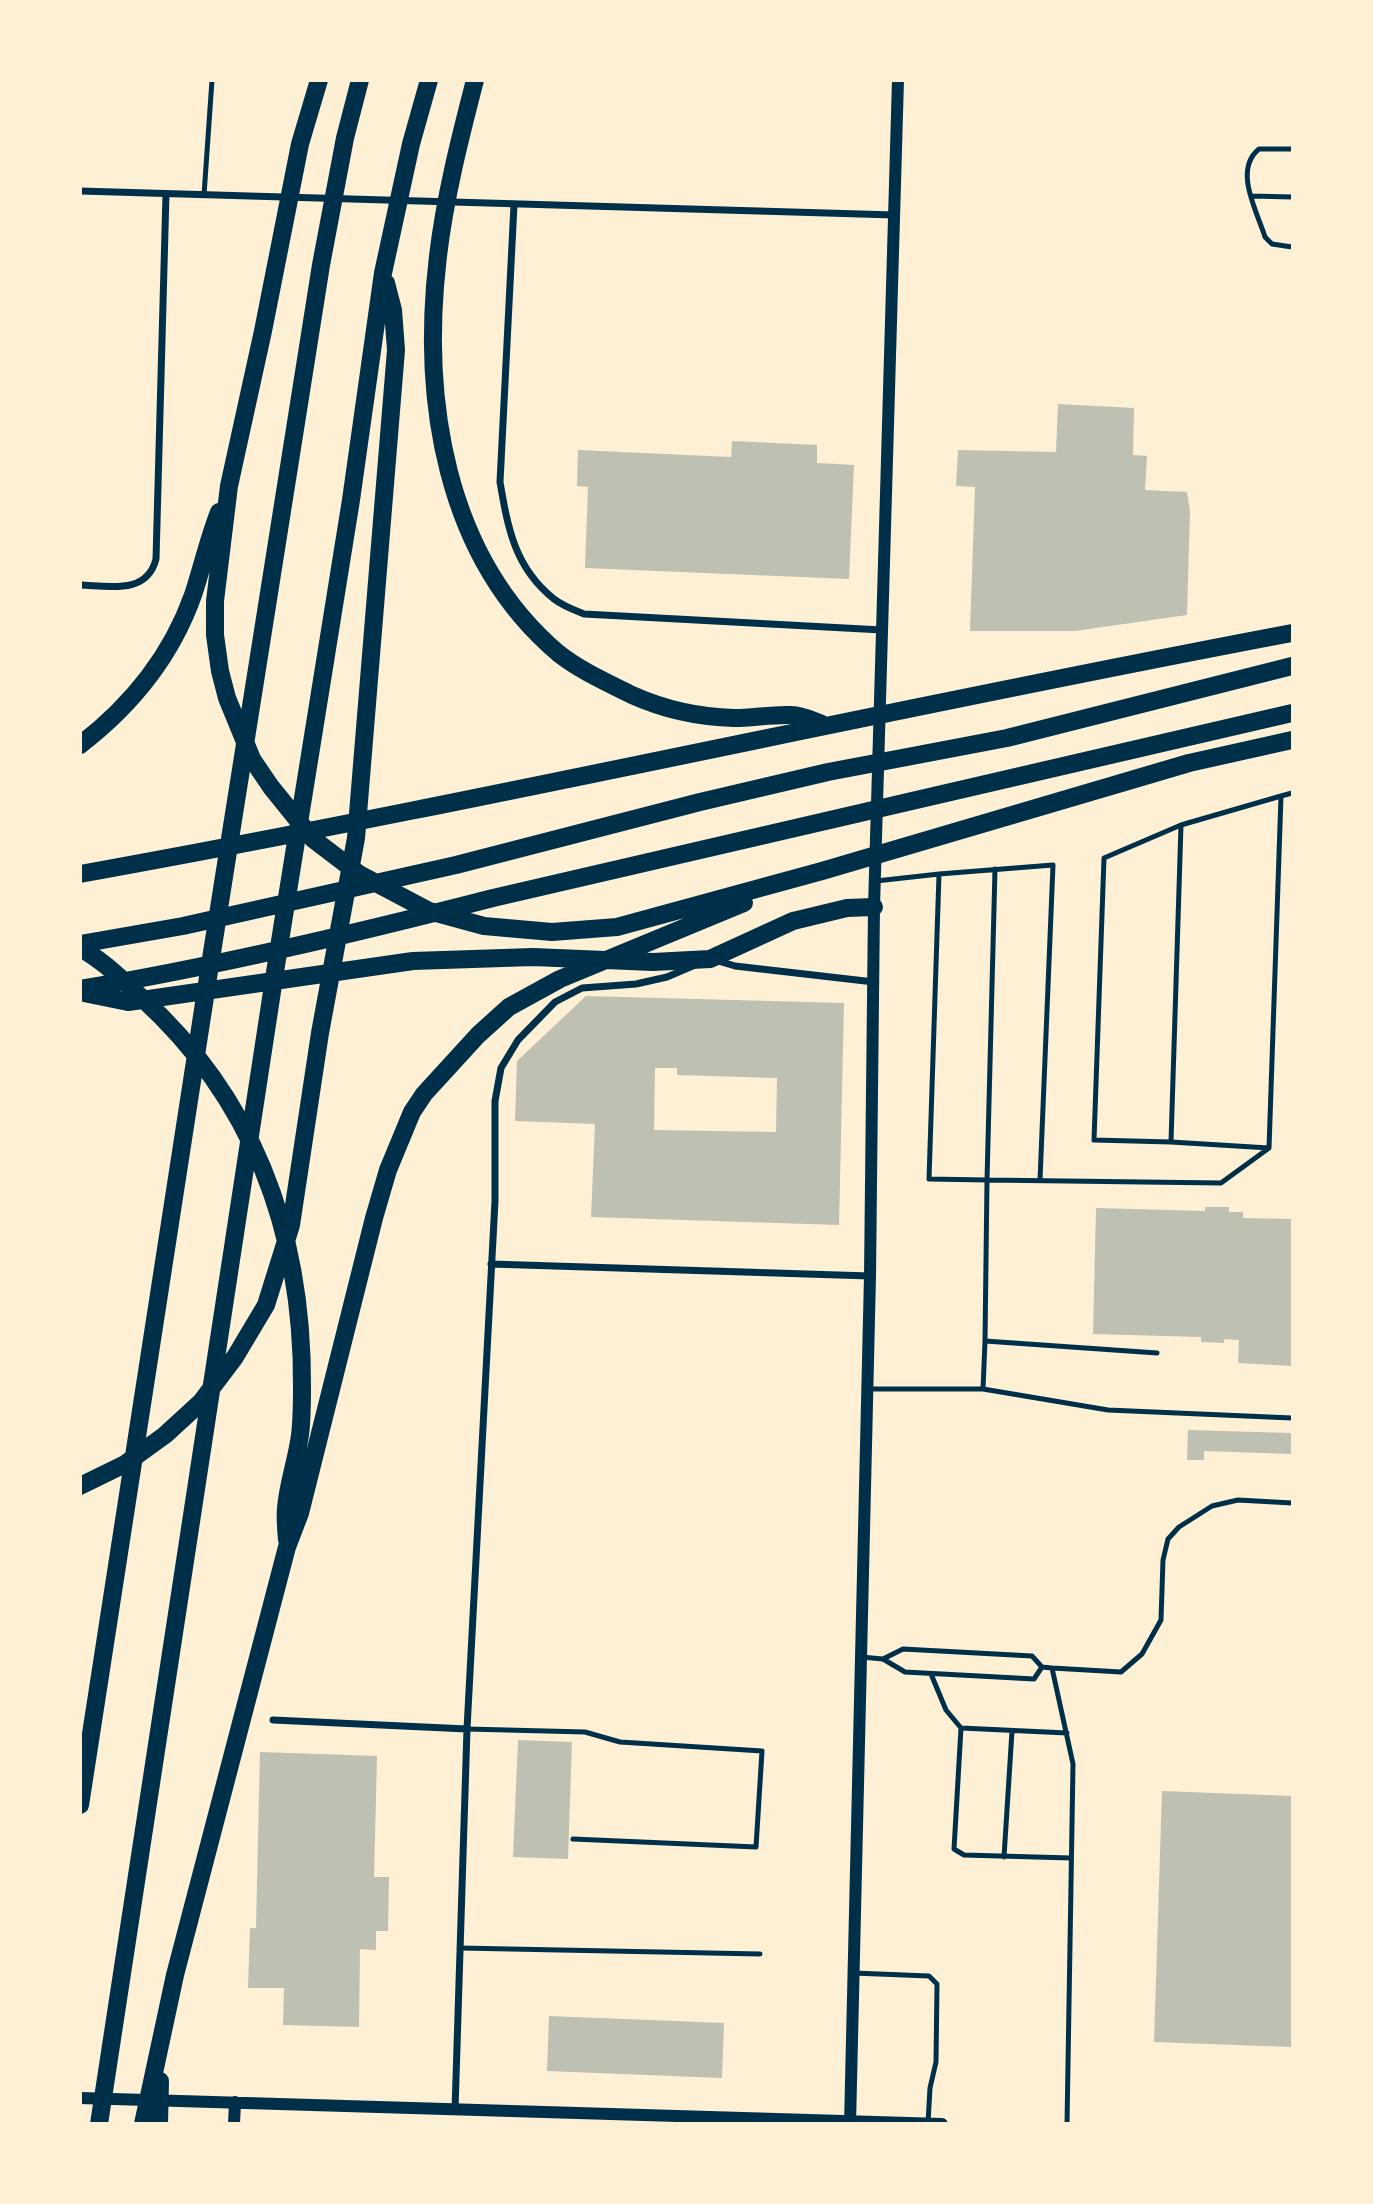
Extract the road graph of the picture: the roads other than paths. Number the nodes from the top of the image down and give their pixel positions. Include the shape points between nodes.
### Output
1 (212, 80) edge
2 (318, 80) edge
3 (360, 80) edge
4 (429, 80) edge
5 (475, 80) edge
6 (898, 80) edge
7 (1293, 149) edge
8 (80, 191) edge
9 (166, 194) junction
10 (204, 195) junction
11 (1252, 195) junction
12 (1293, 197) edge
13 (514, 205) junction
14 (894, 215) junction
15 (1293, 247) edge
16 (383, 273) junction
17 (229, 486) junction
18 (80, 585) edge
19 (882, 630) junction
20 (1293, 633) edge
21 (1293, 666) edge
22 (1293, 713) edge
23 (825, 725) junction
24 (1293, 740) edge
25 (80, 745) edge
26 (1293, 793) edge
27 (1280, 796) junction
28 (1181, 825) junction
29 (995, 869) junction
30 (822, 871) junction
31 (80, 873) edge
32 (939, 874) junction
33 (875, 881) junction
34 (874, 906) junction
35 (80, 946) edge
36 (710, 959) junction
37 (874, 982) junction
38 (80, 991) edge
39 (1171, 1142) junction
40 (1269, 1148) junction
41 (987, 1180) junction
42 (1040, 1180) junction
43 (491, 1264) junction
44 (870, 1276) junction
45 (985, 1341) junction
46 (1157, 1353) dead end
47 (867, 1389) junction
48 (983, 1389) junction
49 (1293, 1418) edge
50 (85, 1484) edge
51 (1293, 1503) edge
52 (287, 1547) junction
53 (861, 1657) junction
54 (883, 1659) junction
55 (1042, 1667) junction
56 (1052, 1668) junction
57 (931, 1674) junction
58 (273, 1720) dead end
59 (961, 1728) junction
60 (467, 1729) junction
61 (1012, 1731) junction
62 (1067, 1733) junction
63 (80, 1805) edge
64 (573, 1839) dead end
65 (1004, 1857) junction
66 (1071, 1858) junction
67 (460, 1948) junction
68 (760, 1954) dead end
69 (853, 1973) junction
70 (160, 2049) junction
71 (80, 2098) edge
72 (235, 2102) junction
73 (455, 2110) junction
74 (850, 2122) edge
75 (99, 2123) edge
76 (143, 2123) edge
77 (159, 2123) edge
78 (234, 2123) edge
79 (928, 2123) edge
80 (942, 2123) edge
81 (1067, 2123) edge

1 - 10 lane
2 - 17 highway via 300,144
3 - 63 highway via 319,278
4 - 16 highway
5 - 23 highway via 438,254 433,367 448,471 481,559 528,625 560,655 633,695 711,716 794,715
6 - 14 street
7 - 11 lane via 1259,149 1252,155 1246,178
8 - 9 street
9 - 10 street
9 - 18 street via 156,559 147,578 128,586
10 - 13 street
11 - 12 lane
11 - 15 lane via 1265,237 1272,244
13 - 14 street
13 - 19 street via 500,482 507,526 521,562 536,582 556,601 584,614
14 - 19 street
16 - 50 highway via 393,310 396,350 356,838 291,1225 266,1305 201,1402 125,1464
16 - 75 highway
17 - 25 highway via 175,638 130,702
17 - 30 highway via 215,601 215,635 227,698 252,759 271,787 313,839 359,874 429,911 484,926 552,932 645,921
19 - 33 street
20 - 23 highway
21 - 35 highway via 1007,738 828,772 456,864
22 - 38 highway via 401,922
23 - 31 highway via 413,811
24 - 30 highway via 1189,763
26 - 27 lane
27 - 28 lane
27 - 40 lane
28 - 39 lane
28 - 39 lane via 1104,858 1094,1140
29 - 32 lane
29 - 41 lane
29 - 42 lane via 1053,865
30 - 52 highway via 543,987 509,1007 424,1094 388,1170 300,1513
32 - 33 lane
32 - 41 lane via 929,1179
33 - 34 street
34 - 36 highway via 793,921
34 - 37 street
35 - 52 highway via 173,1026 229,1099 272,1189 297,1293 302,1348 300,1434 286,1509
36 - 37 street
36 - 38 highway via 413,961 128,1002
36 - 43 street via 667,977 582,988 555,1002 518,1040 501,1068 495,1101
37 - 44 street
39 - 40 lane
40 - 42 lane via 1221,1183
41 - 42 lane
41 - 45 lane
43 - 44 street
43 - 60 street
44 - 47 street
45 - 46 lane
45 - 48 lane
47 - 48 lane
47 - 53 street
48 - 49 lane via 1108,1410
51 - 56 lane via 1238,1500 1212,1506 1192,1518 1168,1539 1161,1620 1142,1654 1121,1672
52 - 70 highway via 198,1884
53 - 54 lane
53 - 69 street
54 - 55 lane via 904,1648 1032,1656
54 - 57 lane via 905,1672
55 - 56 lane
55 - 57 lane via 1034,1679
56 - 62 lane
57 - 59 lane via 946,1710
58 - 60 street
59 - 61 lane
59 - 65 lane via 954,1849 964,1856
60 - 64 lane via 585,1732 620,1742 762,1751 756,1847
60 - 67 street
61 - 62 lane
61 - 65 lane
62 - 66 lane via 1073,1764
65 - 66 lane
66 - 81 lane
67 - 68 lane
67 - 73 street
69 - 74 street
69 - 79 lane via 929,1976 937,1984 936,2062
70 - 76 highway
70 - 77 highway
71 - 72 street
72 - 73 street
72 - 78 street
73 - 74 street
74 - 79 street
79 - 80 street

